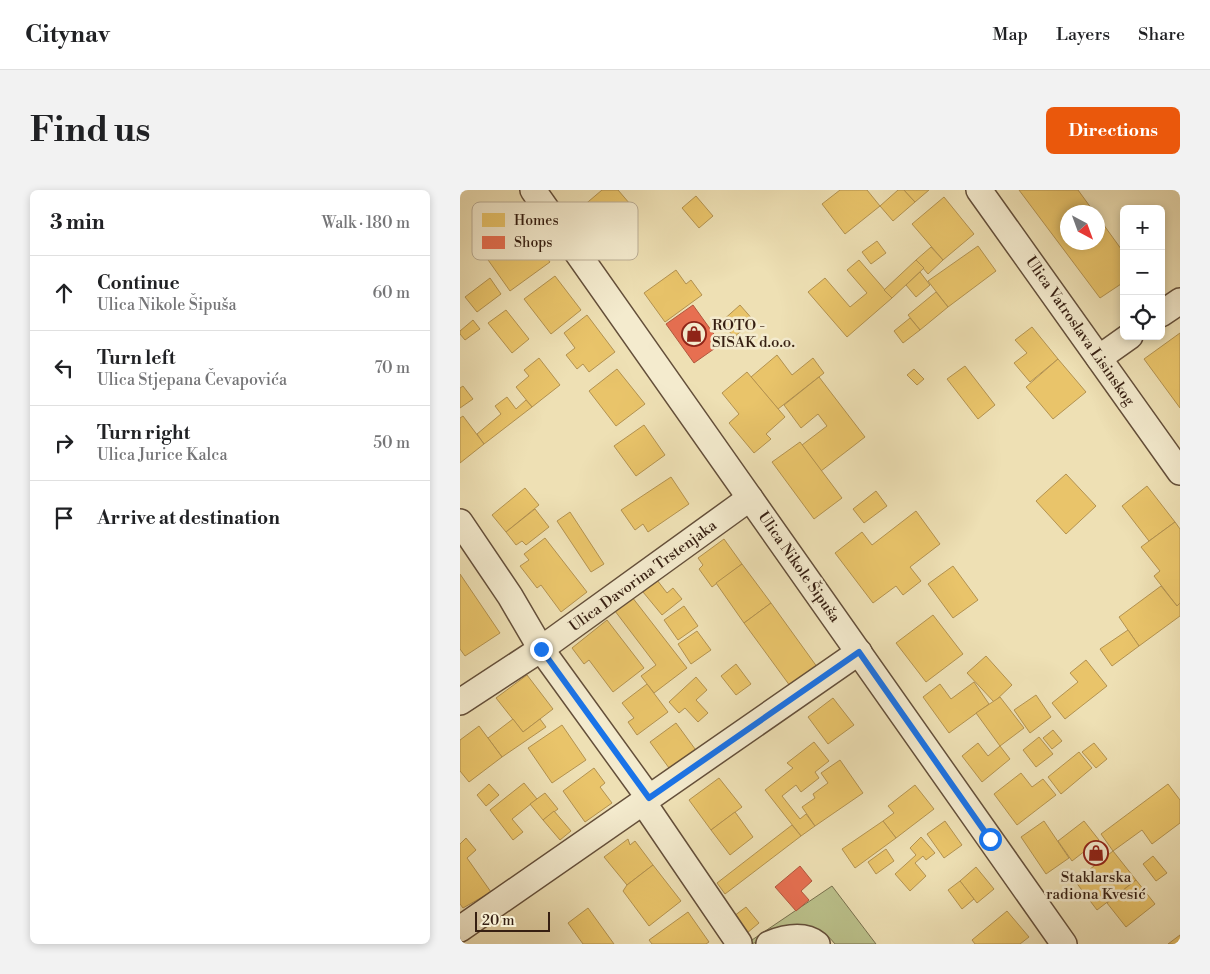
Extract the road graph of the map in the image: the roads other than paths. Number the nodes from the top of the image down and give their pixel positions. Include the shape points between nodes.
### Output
1 (533, 190) edge
2 (979, 190) edge
3 (541, 202) edge
4 (582, 260) edge
5 (1180, 301) edge
6 (1165, 311) edge
7 (1124, 340) edge
8 (1099, 358) junction
9 (1180, 472) edge
10 (750, 498) junction
11 (460, 522) edge
12 (541, 649) junction
13 (859, 652) junction
14 (460, 702) edge
15 (646, 800) junction
16 (460, 929) edge
17 (739, 943) dead end
18 (769, 944) edge
19 (817, 944) edge
20 (1064, 944) edge

1 - 3 street, Ulica Nikole Šipuša
2 - 8 street, Ulica Vatroslava Lisinskog
4 - 10 street, Ulica Nikole Šipuša
5 - 6 street
7 - 8 street
8 - 9 street, Ulica Vatroslava Lisinskog
10 - 12 street, Ulica Davorina Trstenjaka
10 - 13 street, Ulica Nikole Šipuša
11 - 12 street
12 - 14 street, Ulica Davorina Trstenjaka
12 - 15 street
13 - 15 street
13 - 20 street, Ulica Nikole Šipuša
15 - 16 street
15 - 17 street
18 - 19 street via 796,938 810,939

